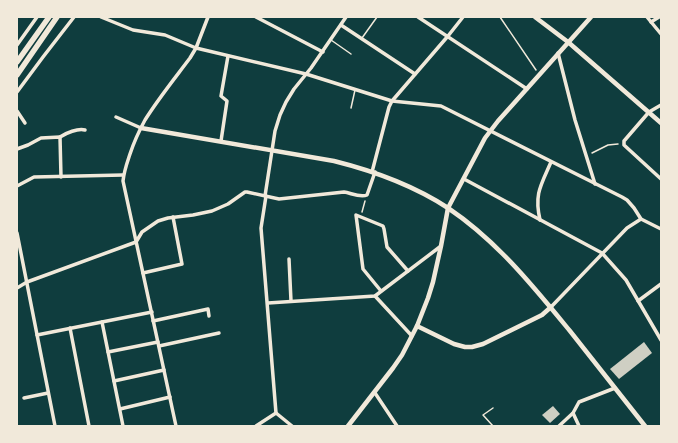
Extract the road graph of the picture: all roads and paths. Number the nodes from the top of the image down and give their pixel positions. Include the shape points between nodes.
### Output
1 (37, 17) edge
2 (49, 17) edge
3 (57, 17) edge
4 (74, 17) edge
5 (102, 17) edge
6 (208, 17) edge
7 (256, 17) edge
8 (346, 17) edge
9 (377, 17) edge
10 (418, 17) edge
11 (463, 17) edge
12 (500, 17) edge
13 (536, 17) edge
14 (591, 17) edge
15 (647, 17) edge
16 (659, 17) edge
17 (651, 22) junction
18 (341, 24) junction
19 (661, 34) edge
20 (448, 36) junction
21 (362, 39) junction
22 (331, 40) junction
23 (568, 42) junction
24 (17, 45) edge
25 (196, 48) junction
26 (323, 52) junction
27 (558, 53) junction
28 (351, 54) dead end
29 (228, 56) junction
30 (17, 62) edge
31 (536, 70) dead end
32 (306, 74) junction
33 (415, 74) junction
34 (17, 75) edge
35 (527, 89) junction
36 (356, 90) junction
37 (17, 92) edge
38 (392, 101) junction
39 (661, 105) edge
40 (351, 108) dead end
41 (17, 111) edge
42 (649, 112) junction
43 (116, 117) dead end
44 (25, 123) dead end
45 (661, 123) edge
46 (141, 128) junction
47 (85, 130) dead end
48 (490, 131) junction
49 (60, 137) junction
50 (221, 141) junction
51 (619, 144) dead end
52 (17, 149) edge
53 (272, 150) junction
54 (590, 154) dead end
55 (551, 162) junction
56 (374, 172) junction
57 (123, 175) junction
58 (61, 177) junction
59 (464, 179) junction
60 (661, 179) edge
61 (595, 184) junction
62 (17, 186) edge
63 (265, 196) junction
64 (365, 196) junction
65 (365, 201) joint
66 (448, 208) junction
67 (362, 212) joint
68 (173, 217) junction
69 (360, 217) junction
70 (641, 219) junction
71 (540, 220) junction
72 (661, 229) edge
73 (17, 233) edge
74 (136, 242) junction
75 (441, 246) junction
76 (602, 253) junction
77 (289, 259) dead end
78 (408, 271) junction
79 (143, 273) junction
80 (27, 282) junction
81 (661, 284) edge
82 (17, 288) edge
83 (381, 291) junction
84 (375, 296) junction
85 (291, 301) junction
86 (638, 301) junction
87 (268, 303) junction
88 (551, 308) junction
89 (152, 312) junction
90 (209, 316) dead end
91 (154, 321) junction
92 (102, 322) junction
93 (417, 326) junction
94 (70, 328) junction
95 (219, 332) dead end
96 (37, 335) junction
97 (412, 336) junction
98 (661, 340) edge
99 (158, 344) junction
100 (108, 352) junction
101 (164, 370) junction
102 (114, 381) junction
103 (615, 388) junction
104 (48, 393) junction
105 (374, 393) junction
106 (170, 397) junction
107 (24, 398) dead end
108 (493, 408) dead end
109 (120, 409) junction
110 (276, 413) junction
111 (572, 413) junction
112 (55, 426) edge
113 (89, 426) edge
114 (123, 426) edge
115 (176, 426) edge
116 (256, 426) edge
117 (292, 426) edge
118 (348, 426) edge
119 (397, 426) edge
120 (492, 426) edge
121 (560, 426) edge
122 (579, 426) edge
123 (645, 426) edge

1 - 24 street
2 - 30 highway
3 - 34 highway
4 - 37 street
5 - 25 street via 133,30 165,35
6 - 25 street
7 - 26 street
8 - 18 street
9 - 21 lane
10 - 20 street
11 - 20 street
12 - 31 path
13 - 23 street
14 - 23 street
15 - 17 street
16 - 17 street
17 - 19 street
18 - 21 street
18 - 22 street
20 - 33 street
20 - 35 street
21 - 33 street
22 - 26 street
22 - 28 lane
23 - 27 street
23 - 42 street
25 - 29 street
25 - 46 street
26 - 32 street
27 - 35 street
27 - 61 street
29 - 32 street
29 - 50 street via 221,96 228,101
32 - 36 street
32 - 53 street via 294,89 280,115
33 - 38 street
35 - 48 street
36 - 38 street
36 - 40 lane
38 - 48 street via 441,106
38 - 56 street
39 - 42 street
41 - 44 street
42 - 45 street
42 - 60 street via 624,141 624,146
43 - 46 street
46 - 50 street
46 - 57 street
47 - 49 street
48 - 55 street
48 - 59 street
49 - 52 street via 41,138
49 - 58 street
50 - 53 street
51 - 54 path via 608,145
53 - 56 street via 334,161
53 - 63 street
55 - 61 street
55 - 71 street via 538,195
56 - 64 street
56 - 66 street via 414,189
57 - 58 street
57 - 74 street
58 - 62 street via 34,177
59 - 66 street
59 - 71 street
61 - 70 street via 627,200
63 - 64 street via 279,199 344,192
63 - 68 street via 245,192 212,211
63 - 87 street via 261,228
64 - 65 street
65 - 67 path
66 - 75 street
66 - 88 street via 508,258
67 - 69 street
68 - 74 street via 158,221 142,232
68 - 79 street via 182,264
69 - 78 street via 383,226 388,247
69 - 83 street via 356,215 363,269
70 - 72 street
70 - 76 street via 627,228
71 - 76 street
73 - 80 street
74 - 79 street
74 - 80 street
75 - 78 street
75 - 93 street via 432,288
76 - 86 street via 626,280
76 - 88 street
77 - 85 street
78 - 83 street
79 - 89 street
80 - 82 street
80 - 96 street
81 - 86 street
83 - 84 street
84 - 85 street
84 - 97 street
85 - 87 street
86 - 98 street
87 - 110 street
88 - 93 street via 542,315 472,347 457,345
88 - 103 street
89 - 91 street
89 - 92 street
90 - 91 street via 208,309
91 - 99 street
92 - 94 street
92 - 100 street
93 - 97 street
94 - 96 street
94 - 113 street
95 - 99 street
96 - 104 street
97 - 105 street
99 - 100 street
99 - 101 street
100 - 102 street
101 - 102 street
101 - 106 street
102 - 109 street
103 - 111 street via 579,402
103 - 123 street
104 - 107 street
104 - 112 street
105 - 118 street
105 - 119 street
106 - 109 street
106 - 115 street
108 - 120 lane via 483,415
109 - 114 street
110 - 116 street
110 - 117 street
111 - 121 street
111 - 122 street

